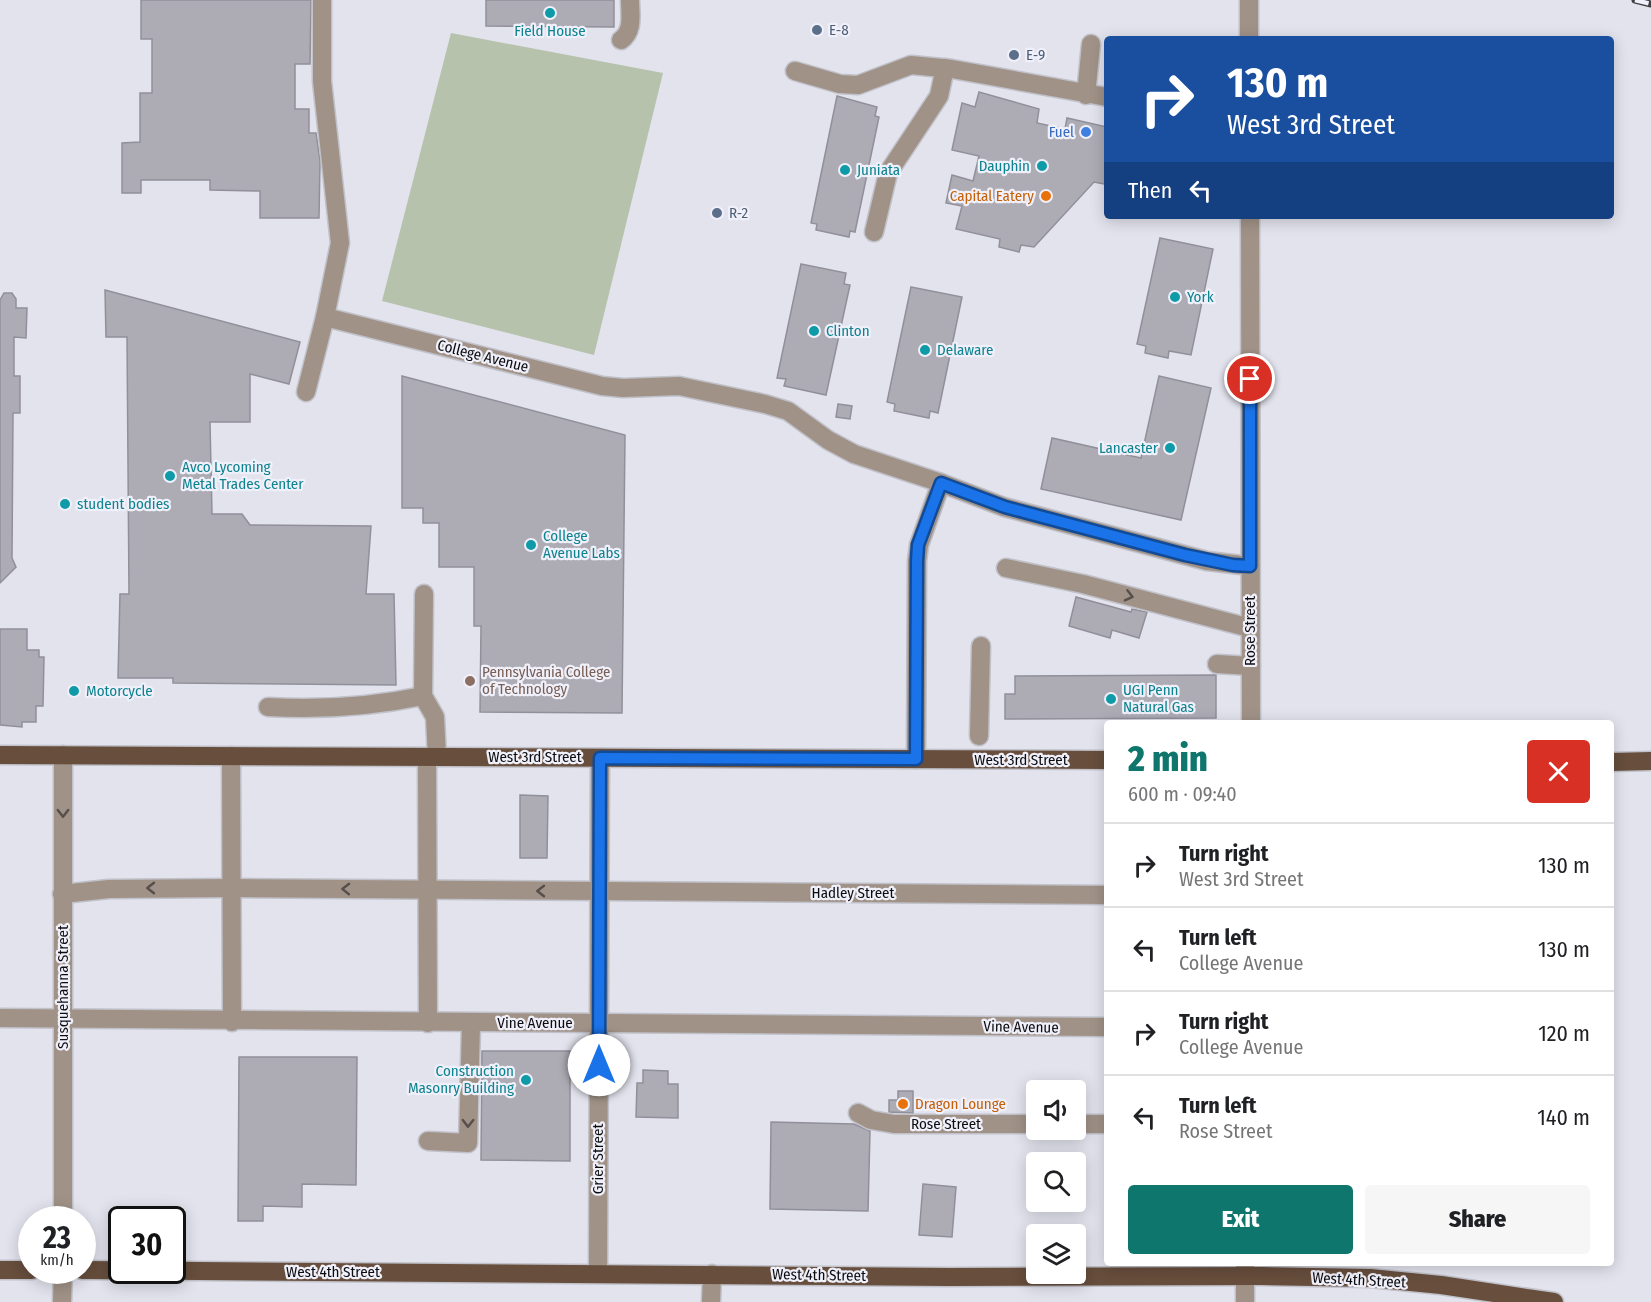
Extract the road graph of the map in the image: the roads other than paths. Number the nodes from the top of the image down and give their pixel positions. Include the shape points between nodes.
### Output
1 (322, 0) edge
2 (630, 0) edge
3 (1249, 0) edge
4 (1249, 36) edge
5 (621, 40) dead end
6 (1091, 44) dead end
7 (945, 68) junction
8 (795, 71) dead end
9 (1086, 95) junction
10 (1104, 97) edge
11 (1250, 219) edge
12 (874, 232) dead end
13 (325, 317) junction
14 (306, 392) dead end
15 (941, 483) junction
16 (1250, 566) junction
17 (1006, 568) dead end
18 (424, 594) dead end
19 (1250, 628) junction
20 (981, 646) dead end
21 (1217, 664) dead end
22 (1251, 666) junction
23 (423, 696) junction
24 (267, 706) dead end
25 (1251, 720) edge
26 (979, 736) dead end
27 (0, 755) edge
28 (63, 755) junction
29 (231, 756) junction
30 (432, 757) junction
31 (600, 758) junction
32 (916, 759) junction
33 (1104, 760) edge
34 (1651, 761) edge
35 (1614, 762) edge
36 (232, 888) junction
37 (426, 890) junction
38 (599, 891) junction
39 (62, 894) junction
40 (1104, 895) edge
41 (0, 1018) edge
42 (62, 1018) junction
43 (232, 1022) junction
44 (428, 1023) junction
45 (471, 1023) junction
46 (599, 1023) junction
47 (1104, 1028) edge
48 (858, 1113) dead end
49 (1026, 1124) edge
50 (1086, 1124) edge
51 (1104, 1124) edge
52 (428, 1141) dead end
53 (63, 1206) edge
54 (1245, 1269) edge
55 (0, 1270) edge
56 (18, 1270) edge
57 (96, 1270) edge
58 (598, 1273) junction
59 (711, 1274) junction
60 (63, 1284) edge
61 (62, 1302) edge
62 (711, 1302) edge
63 (1245, 1302) edge
64 (1554, 1302) edge

1 - 13 street via 322,81 340,243
2 - 5 street via 630,26
3 - 4 street
6 - 9 street
7 - 8 street via 905,66 858,85
7 - 9 street
7 - 12 street via 939,96 888,173
9 - 10 street
11 - 16 street, Rose Street
13 - 14 street
13 - 15 street, College Avenue via 602,386 679,386 765,404 788,411 854,454
15 - 16 street, College Avenue via 1005,507 1196,558
15 - 32 street via 918,545
16 - 19 street, Rose Street
17 -> 19 street
18 - 23 street
19 - 22 street, Rose Street
20 - 26 street
21 - 22 street
22 - 25 street, Rose Street
23 - 24 street via 375,706 319,710
23 - 30 street via 435,717
27 - 28 main road, West 3rd Street
28 - 29 main road, West 3rd Street
28 -> 39 street, Susquehanna Street
29 - 30 main road, West 3rd Street
29 - 36 street
30 - 31 main road, West 3rd Street
30 - 37 street
31 - 32 main road, West 3rd Street
31 - 38 street, Grier Street
32 - 33 main road, West 3rd Street
34 - 35 main road
37 -> 36 street, Hadley Street
36 -> 39 street, Hadley Street via 109,889
36 - 43 street
38 -> 37 street, Hadley Street
37 - 44 street
38 - 40 street, Hadley Street
38 - 46 street, Grier Street
39 - 42 street, Susquehanna Street
41 - 42 street, Vine Avenue
42 - 43 street, Vine Avenue
42 - 53 street, Susquehanna Street
43 - 44 street, Vine Avenue
44 - 45 street, Vine Avenue
45 - 46 street, Vine Avenue
45 -> 52 street via 468,1143
46 - 47 street, Vine Avenue
46 - 58 street, Grier Street
48 - 49 street, Rose Street via 894,1124
50 - 51 street
54 - 59 main road, West 4th Street via 949,1277
54 - 63 street
54 - 64 main road, West 4th Street via 1441,1285
55 - 56 main road
57 - 58 main road, West 4th Street
58 - 59 main road, West 4th Street
59 - 62 street
60 - 61 street

